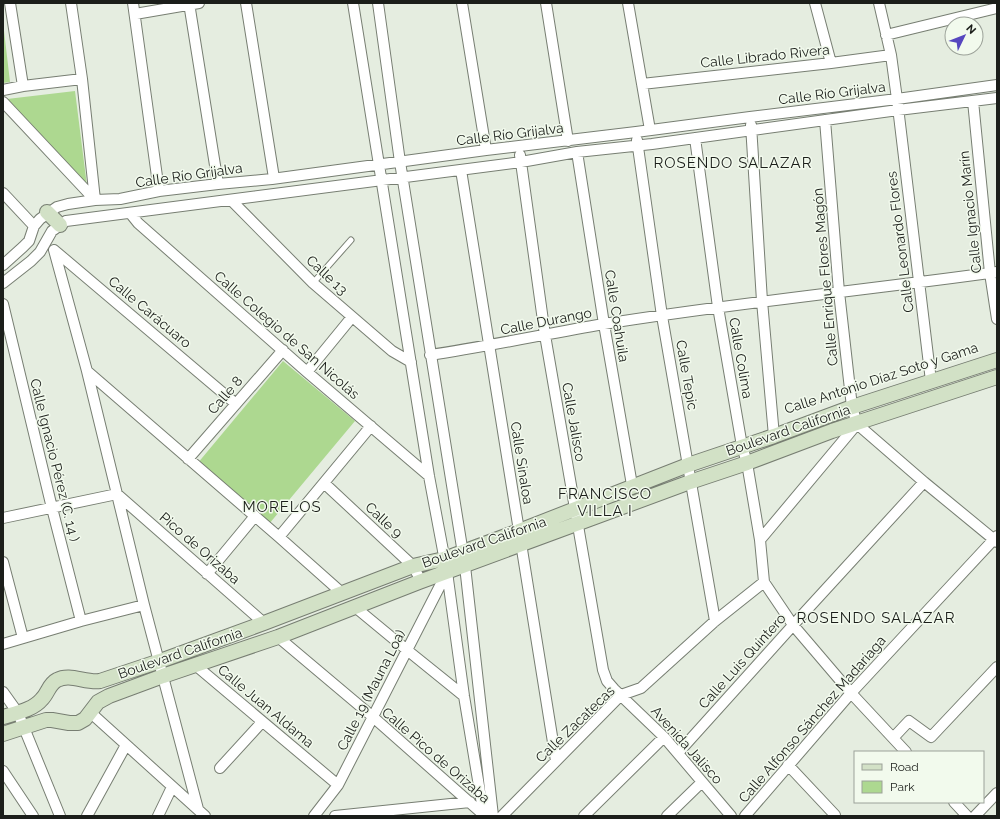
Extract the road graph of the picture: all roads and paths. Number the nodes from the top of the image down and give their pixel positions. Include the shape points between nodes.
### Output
1 (10, 3) edge
2 (71, 3) edge
3 (133, 3) edge
4 (193, 3) edge
5 (246, 3) edge
6 (352, 3) edge
7 (378, 3) edge
8 (462, 3) edge
9 (546, 3) edge
10 (628, 3) edge
11 (815, 3) edge
12 (879, 3) edge
13 (997, 8) edge
14 (135, 14) junction
15 (886, 35) junction
16 (891, 55) junction
17 (831, 63) junction
18 (82, 79) junction
19 (642, 84) junction
20 (997, 85) edge
21 (24, 86) junction
22 (3, 90) edge
23 (997, 98) edge
24 (897, 99) junction
25 (973, 101) junction
26 (3, 102) edge
27 (898, 110) junction
28 (750, 117) junction
29 (825, 120) junction
30 (650, 130) junction
31 (752, 130) junction
32 (636, 132) junction
33 (695, 138) junction
34 (568, 141) junction
35 (638, 145) junction
36 (519, 147) junction
37 (486, 150) junction
38 (577, 152) junction
39 (400, 162) junction
40 (521, 162) junction
41 (379, 164) junction
42 (461, 170) junction
43 (403, 177) junction
44 (274, 178) junction
45 (382, 180) junction
46 (218, 184) junction
47 (159, 191) junction
48 (3, 193) edge
49 (95, 200) junction
50 (231, 200) junction
51 (48, 212) junction
52 (130, 213) junction
53 (34, 226) junction
54 (60, 226) junction
55 (351, 240) dead end
56 (46, 241) junction
57 (54, 250) junction
58 (3, 265) edge
59 (994, 272) edge
60 (918, 282) junction
61 (3, 283) edge
62 (313, 283) junction
63 (839, 292) junction
64 (762, 301) junction
65 (3, 304) edge
66 (718, 307) junction
67 (352, 316) junction
68 (662, 316) junction
69 (997, 319) edge
70 (604, 324) junction
71 (545, 335) junction
72 (490, 346) junction
73 (283, 350) junction
74 (430, 355) junction
75 (997, 355) edge
76 (997, 360) edge
77 (411, 362) junction
78 (87, 371) junction
79 (307, 372) junction
80 (997, 377) edge
81 (931, 378) junction
82 (236, 404) junction
83 (852, 405) junction
84 (857, 424) junction
85 (371, 426) junction
86 (774, 432) junction
87 (742, 446) junction
88 (188, 459) junction
89 (747, 463) junction
90 (688, 465) junction
91 (429, 476) junction
92 (690, 482) junction
93 (924, 482) junction
94 (324, 483) junction
95 (632, 485) junction
96 (117, 494) junction
97 (52, 508) junction
98 (575, 509) junction
99 (255, 516) junction
100 (3, 518) edge
101 (578, 522) junction
102 (279, 537) junction
103 (520, 538) junction
104 (996, 539) edge
105 (760, 540) junction
106 (463, 552) junction
107 (3, 562) edge
108 (445, 565) junction
109 (413, 566) junction
110 (465, 566) junction
111 (207, 574) junction
112 (5, 579) edge
113 (421, 581) junction
114 (764, 582) junction
115 (342, 593) junction
116 (144, 605) junction
117 (355, 607) junction
118 (81, 621) junction
119 (715, 621) junction
120 (264, 623) junction
121 (793, 625) junction
122 (278, 637) junction
123 (23, 638) junction
124 (3, 644) edge
125 (407, 650) junction
126 (159, 661) junction
127 (194, 664) junction
128 (997, 667) edge
129 (163, 676) junction
130 (92, 682) junction
131 (3, 692) edge
132 (851, 693) junction
133 (621, 695) junction
134 (464, 696) junction
135 (43, 699) junction
136 (95, 708) junction
137 (18, 712) junction
138 (3, 717) edge
139 (373, 717) junction
140 (52, 720) junction
141 (262, 722) junction
142 (23, 727) junction
143 (3, 734) edge
144 (664, 738) junction
145 (893, 738) junction
146 (126, 745) junction
147 (905, 751) edge
148 (678, 753) junction
149 (556, 761) junction
150 (788, 765) junction
151 (220, 768) dead end
152 (3, 771) edge
153 (702, 782) junction
154 (338, 785) junction
155 (172, 787) junction
156 (997, 793) edge
157 (470, 802) junction
158 (955, 803) edge
159 (201, 813) edge
160 (835, 815) edge
161 (34, 816) edge
162 (60, 816) edge
163 (87, 816) edge
164 (158, 816) edge
165 (314, 816) edge
166 (335, 816) edge
167 (484, 816) edge
168 (493, 816) edge
169 (502, 816) edge
170 (584, 816) edge
171 (667, 816) edge
172 (732, 816) edge
173 (745, 816) edge
174 (967, 816) edge
175 (975, 816) edge

1 - 21 street
2 - 18 street
3 - 14 street
4 - 14 street
4 - 46 street
5 - 44 street
6 - 41 street
7 - 39 street
8 - 37 street
9 - 34 street
10 - 19 street
11 - 17 street
12 - 15 street, Calle Leonardo Flores
13 - 15 street
14 - 47 street
15 - 16 street, Calle Leonardo Flores
16 - 17 street, Calle Librado Rivera
16 - 24 street, Calle Leonardo Flores
17 - 19 street, Calle Librado Rivera
18 - 21 street
18 - 49 street
19 - 30 street
20 - 24 street, Calle Río Grijalva
21 - 22 street
23 - 25 street, Calle Río Grijalva
24 - 27 street, Calle Leonardo Flores
24 - 28 street, Calle Río Grijalva
25 - 27 street, Calle Río Grijalva
25 - 59 street, Calle Ignacio Marín
26 - 49 street
27 - 29 street, Calle Río Grijalva
27 - 60 street, Calle Leonardo Flores
28 - 30 street, Calle Río Grijalva
28 - 31 street
29 - 31 street, Calle Río Grijalva
29 - 63 street, Calle Enrique Flores Magón
30 - 32 street, Calle Río Grijalva
31 - 33 street, Calle Río Grijalva
31 - 64 street
32 - 34 street, Calle Río Grijalva
32 - 35 street, Calle Tepic
33 - 35 street, Calle Río Grijalva
33 - 66 street, Calle Colima
34 - 36 street, Calle Río Grijalva
35 - 38 street, Calle Río Grijalva
35 - 68 street, Calle Tepic
36 - 37 street, Calle Río Grijalva
36 - 40 street, Calle Jalisco
37 - 39 street, Calle Río Grijalva
38 - 40 street, Calle Río Grijalva
38 - 70 street, Calle Coahuila
39 - 41 street, Calle Río Grijalva
39 - 43 street
40 - 42 street, Calle Río Grijalva
40 - 71 street, Calle Jalisco
41 - 44 street, Calle Río Grijalva
41 - 45 street
42 - 43 street, Calle Río Grijalva
42 - 72 street, Calle Sinaloa
43 - 45 street, Calle Río Grijalva
43 - 74 street
44 - 46 street, Calle Río Grijalva
45 - 50 street, Calle Río Grijalva
45 - 77 street
46 - 47 street, Calle Río Grijalva
47 - 49 street, Calle Río Grijalva via 120,199
48 - 53 street
49 - 51 street, Calle Río Grijalva via 63,206
50 - 52 street, Calle Río Grijalva
50 - 62 street, Calle 13
51 - 53 street, Calle Río Grijalva
51 - 54 street
52 - 54 street, Calle Río Grijalva via 66,221
52 - 73 street, Calle Colegio de San Nicolás via 138,223
53 - 58 street via 29,241
54 - 56 street, Calle Río Grijalva via 52,231
55 - 62 lane
56 - 57 street, Calle Carácuaro
56 - 61 street, Calle Río Grijalva via 31,261
57 - 78 street
57 - 82 street, Calle Carácuaro
59 - 60 street, Calle Durango
59 - 69 street, Calle Ignacio Marín
60 - 63 street, Calle Durango
60 - 81 street, Calle Leonardo Flores
62 - 67 street, Calle 13
63 - 64 street, Calle Durango
63 - 83 street, Calle Enrique Flores Magón
64 - 66 street, Calle Durango
64 - 86 street
65 - 97 street, Calle Ignacio Pérez (C. 14 )
66 - 68 street, Calle Durango
66 - 87 street, Calle Colima
67 - 77 street, Calle 13 via 392,351
67 - 79 street
68 - 70 street, Calle Durango
68 - 90 street, Calle Tepic
70 - 71 street, Calle Durango
70 - 95 street, Calle Coahuila
71 - 72 street, Calle Durango
71 - 98 street, Calle Jalisco
72 - 74 street, Calle Durango
72 - 103 street, Calle Sinaloa
73 - 79 street, Calle Colegio de San Nicolás
73 - 82 street, Calle 8
74 - 106 street
75 - 81 street, Calle Antonio Díaz Soto y Gama
76 - 81 street, Boulevard California
77 - 91 street
78 - 88 street
78 - 96 street
79 - 85 street, Calle Colegio de San Nicolás
80 - 84 street, Boulevard California
81 - 83 street, Boulevard California
82 - 88 street, Calle 8
83 - 84 street, Calle Enrique Flores Magón
83 - 86 street, Boulevard California
84 - 89 street, Boulevard California
84 - 93 street
84 - 105 street
85 - 91 street, Calle Colegio de San Nicolás
85 - 94 street
86 - 87 street, Boulevard California
87 - 89 street, Calle Colima
87 - 90 street, Boulevard California
88 - 99 street
89 - 92 street, Boulevard California
89 - 105 street, Calle Colima
90 - 92 street, Calle Tepic
90 - 95 street, Boulevard California
91 - 108 street
92 - 101 street, Boulevard California
92 - 119 street, Calle Tepic
93 - 104 street
93 - 121 street, Calle Luis Quintero
94 - 102 street
94 - 109 street, Calle 9
95 - 98 street, Boulevard California
96 - 97 street
96 - 111 street, Pico de Orizaba
96 - 116 street
97 - 100 street
97 - 118 street, Calle Ignacio Pérez (C. 14 )
98 - 101 street, Calle Jalisco
98 - 103 street, Boulevard California
99 - 102 street
99 - 111 street
101 - 103 street, Boulevard California
101 - 133 street, Calle Jalisco via 603,670 607,681
102 - 115 street
103 - 106 street, Boulevard California
103 - 110 street, Boulevard California
103 - 149 street, Calle Sinaloa
104 - 132 street, Calle Alfonso Sánchez Madariaga
105 - 114 street, Calle Colima
106 - 108 street, Boulevard California
106 - 110 street
107 - 112 street
108 - 109 street, Boulevard California
108 - 110 street, Boulevard California
108 - 113 street, Boulevard California
108 - 125 street, Calle 19 (Mauna Loa)
108 - 134 street
109 - 113 street, Calle 9
109 - 115 street, Boulevard California
110 - 168 street
111 - 120 street, Pico de Orizaba
112 - 123 street
113 - 117 street, Boulevard California
114 - 119 street, Calle Zacatecas
114 - 121 street
115 - 120 street, Boulevard California
116 - 118 street
116 - 126 street
117 - 122 street, Boulevard California
117 - 125 street
118 - 123 street
119 - 133 street, Calle Zacatecas via 641,688
120 - 126 street, Boulevard California
121 - 132 street
121 - 148 street, Calle Luis Quintero
122 - 127 street, Boulevard California
122 - 139 street, Calle Pico de Orizaba
123 - 124 street
125 - 134 street
125 - 139 street, Calle 19 (Mauna Loa)
126 - 129 street
126 - 130 street, Boulevard California
127 - 129 street, Boulevard California
127 - 141 street, Calle Juan Aldama
128 - 145 street via 931,737 909,721
129 - 136 street, Boulevard California via 109,696
129 - 159 street
130 - 135 street, Boulevard California via 77,678 57,680
130 - 136 street via 97,692
131 - 137 street
132 - 145 street
132 - 150 street, Calle Alfonso Sánchez Madariaga
133 - 144 street, Avenida Jalisco
133 - 149 street, Calle Zacatecas
134 - 167 street
135 - 137 street, Boulevard California via 33,707
135 - 140 street via 46,712
136 - 140 street, Boulevard California via 78,723 69,724
136 - 146 street
137 - 138 street, Boulevard California
137 - 142 street
139 - 154 street, Calle 19 (Mauna Loa)
139 - 157 street, Calle Pico de Orizaba
140 - 142 street, Boulevard California
141 - 151 street
141 - 154 street, Calle Juan Aldama
142 - 143 street, Boulevard California
142 - 162 street
144 - 148 street, Avenida Jalisco
144 - 170 street
145 - 147 street
146 - 155 street
146 - 163 street
148 - 153 street, Avenida Jalisco
149 - 169 street, Calle Zacatecas
150 - 160 street
150 - 173 street, Calle Alfonso Sánchez Madariaga
152 - 161 street
153 - 171 street
153 - 172 street, Avenida Jalisco
154 - 165 street, Calle 19 (Mauna Loa)
155 - 159 street
155 - 164 street
156 - 175 street
157 - 166 street
157 - 167 street, Calle Pico de Orizaba
158 - 174 street

